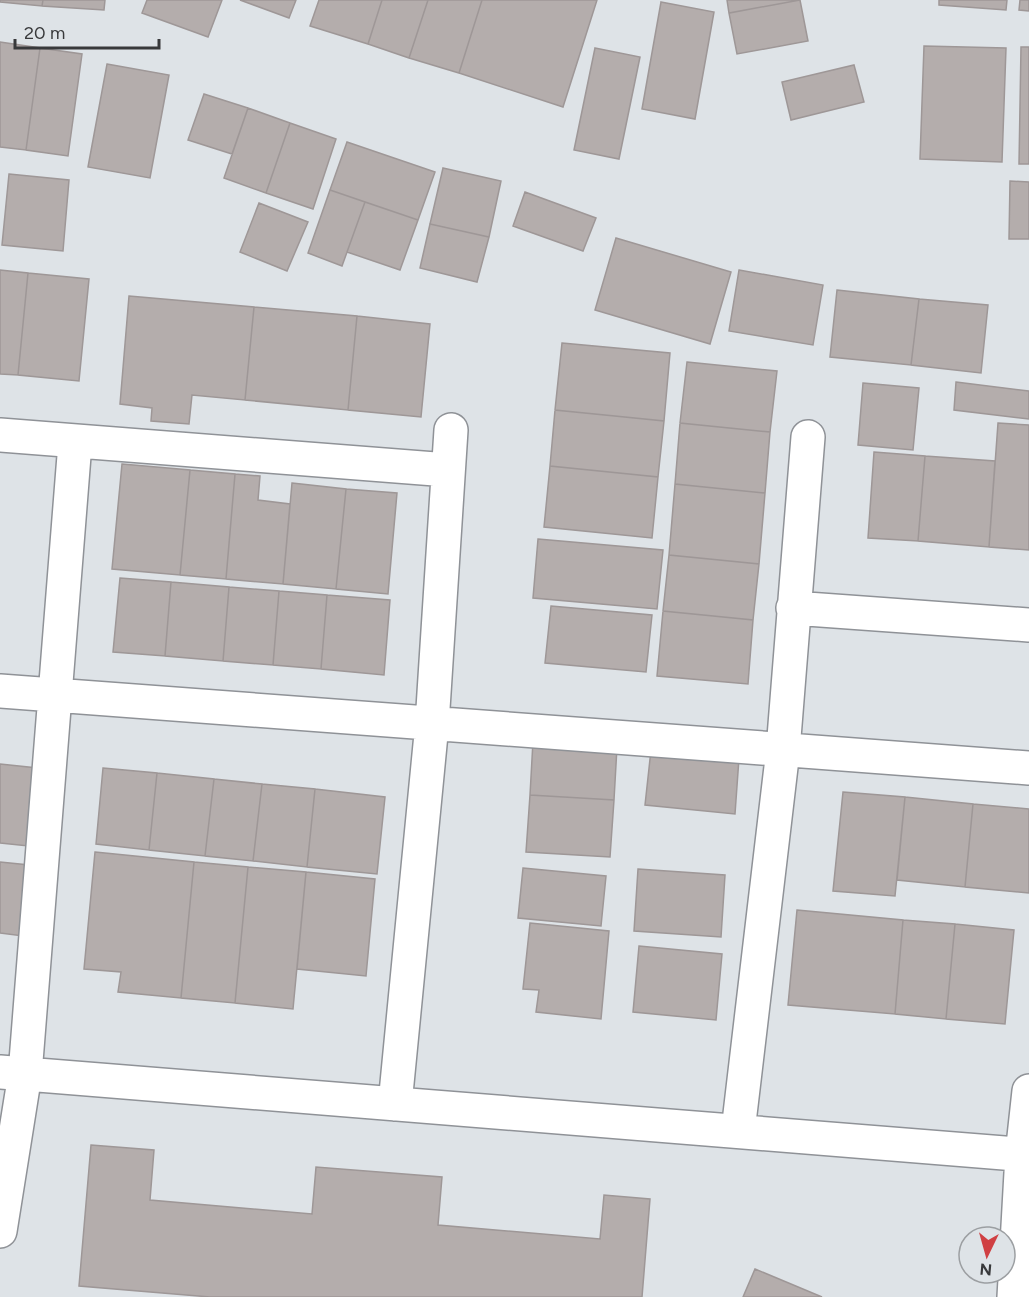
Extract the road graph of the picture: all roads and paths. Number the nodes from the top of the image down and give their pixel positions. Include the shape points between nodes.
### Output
1 (451, 430) dead end
2 (0, 435) edge
3 (808, 437) dead end
4 (75, 443) junction
5 (448, 470) junction
6 (793, 608) junction
7 (1029, 625) edge
8 (0, 691) edge
9 (55, 695) junction
10 (432, 724) junction
11 (783, 750) junction
12 (1029, 768) edge
13 (12, 1073) edge
14 (1029, 1091) edge
15 (395, 1104) junction
16 (738, 1131) junction
17 (1026, 1155) edge
18 (0, 1232) edge
19 (1014, 1297) edge

1 - 5 street
2 - 4 street
3 - 6 street
4 - 5 street
4 - 9 street
5 - 10 street
6 - 7 street
6 - 11 street
8 - 9 street
9 - 10 street
9 - 13 street
10 - 11 street
10 - 15 street
11 - 12 street
11 - 16 street
13 - 15 street
13 - 18 street
14 - 17 street
15 - 16 street
16 - 17 street
17 - 19 street

